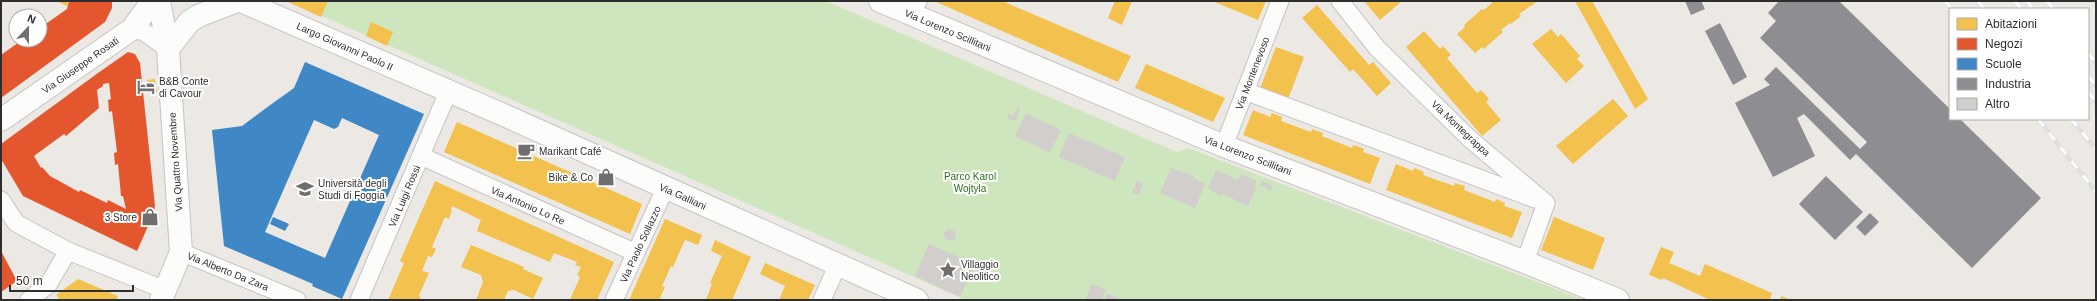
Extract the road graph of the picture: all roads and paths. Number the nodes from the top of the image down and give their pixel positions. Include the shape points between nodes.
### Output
1 (150, 1) edge
2 (160, 1) edge
3 (237, 1) edge
4 (241, 1) edge
5 (880, 1) edge
6 (1280, 1) edge
7 (1340, 1) edge
8 (915, 8) edge
9 (132, 29) junction
10 (168, 49) junction
11 (1245, 91) junction
12 (448, 92) junction
13 (1, 120) edge
14 (1224, 146) junction
15 (421, 156) junction
16 (665, 189) junction
17 (1, 200) edge
18 (1546, 203) junction
19 (68, 251) junction
20 (181, 252) junction
21 (636, 253) junction
22 (1524, 262) junction
23 (838, 264) junction
24 (163, 295) edge
25 (29, 300) edge
26 (297, 300) edge
27 (359, 300) edge
28 (614, 300) edge
29 (822, 300) edge
30 (917, 300) edge
31 (1618, 300) edge

1 - 9 street, Via Giuseppe Rosati
2 - 10 street, Via Quattro Novembre
3 - 10 street via 189,22
4 - 12 street, Largo Giovanni Paolo II
5 - 8 street, Via Lorenzo Scillitani
6 - 11 street, Via Montenevoso
7 - 18 street, Via Montegrappa via 1378,48 1471,140
8 - 14 street, Via Lorenzo Scillitani
9 - 10 street via 144,32
9 - 13 street, Via Giuseppe Rosati
10 - 20 street, Via Quattro Novembre
11 - 14 street, Via Montenevoso
11 - 18 street
12 - 15 street, Via Luigi Rossi
12 - 16 street, Via Galliani
14 - 22 street, Via Lorenzo Scillitani
15 - 21 street, Via Antonio Lo Re
15 - 27 street, Via Luigi Rossi
16 - 21 street, Via Paolo Sollazzo
16 - 23 street, Via Galliani
17 - 19 street via 16,223
18 - 22 street
19 - 24 street
19 - 25 street via 48,285
20 - 24 street
20 - 26 street, Via Alberto Da Zara
21 - 28 street, Via Paolo Sollazzo
22 - 31 street, Via Lorenzo Scillitani
23 - 29 street
23 - 30 street, Via Galliani

